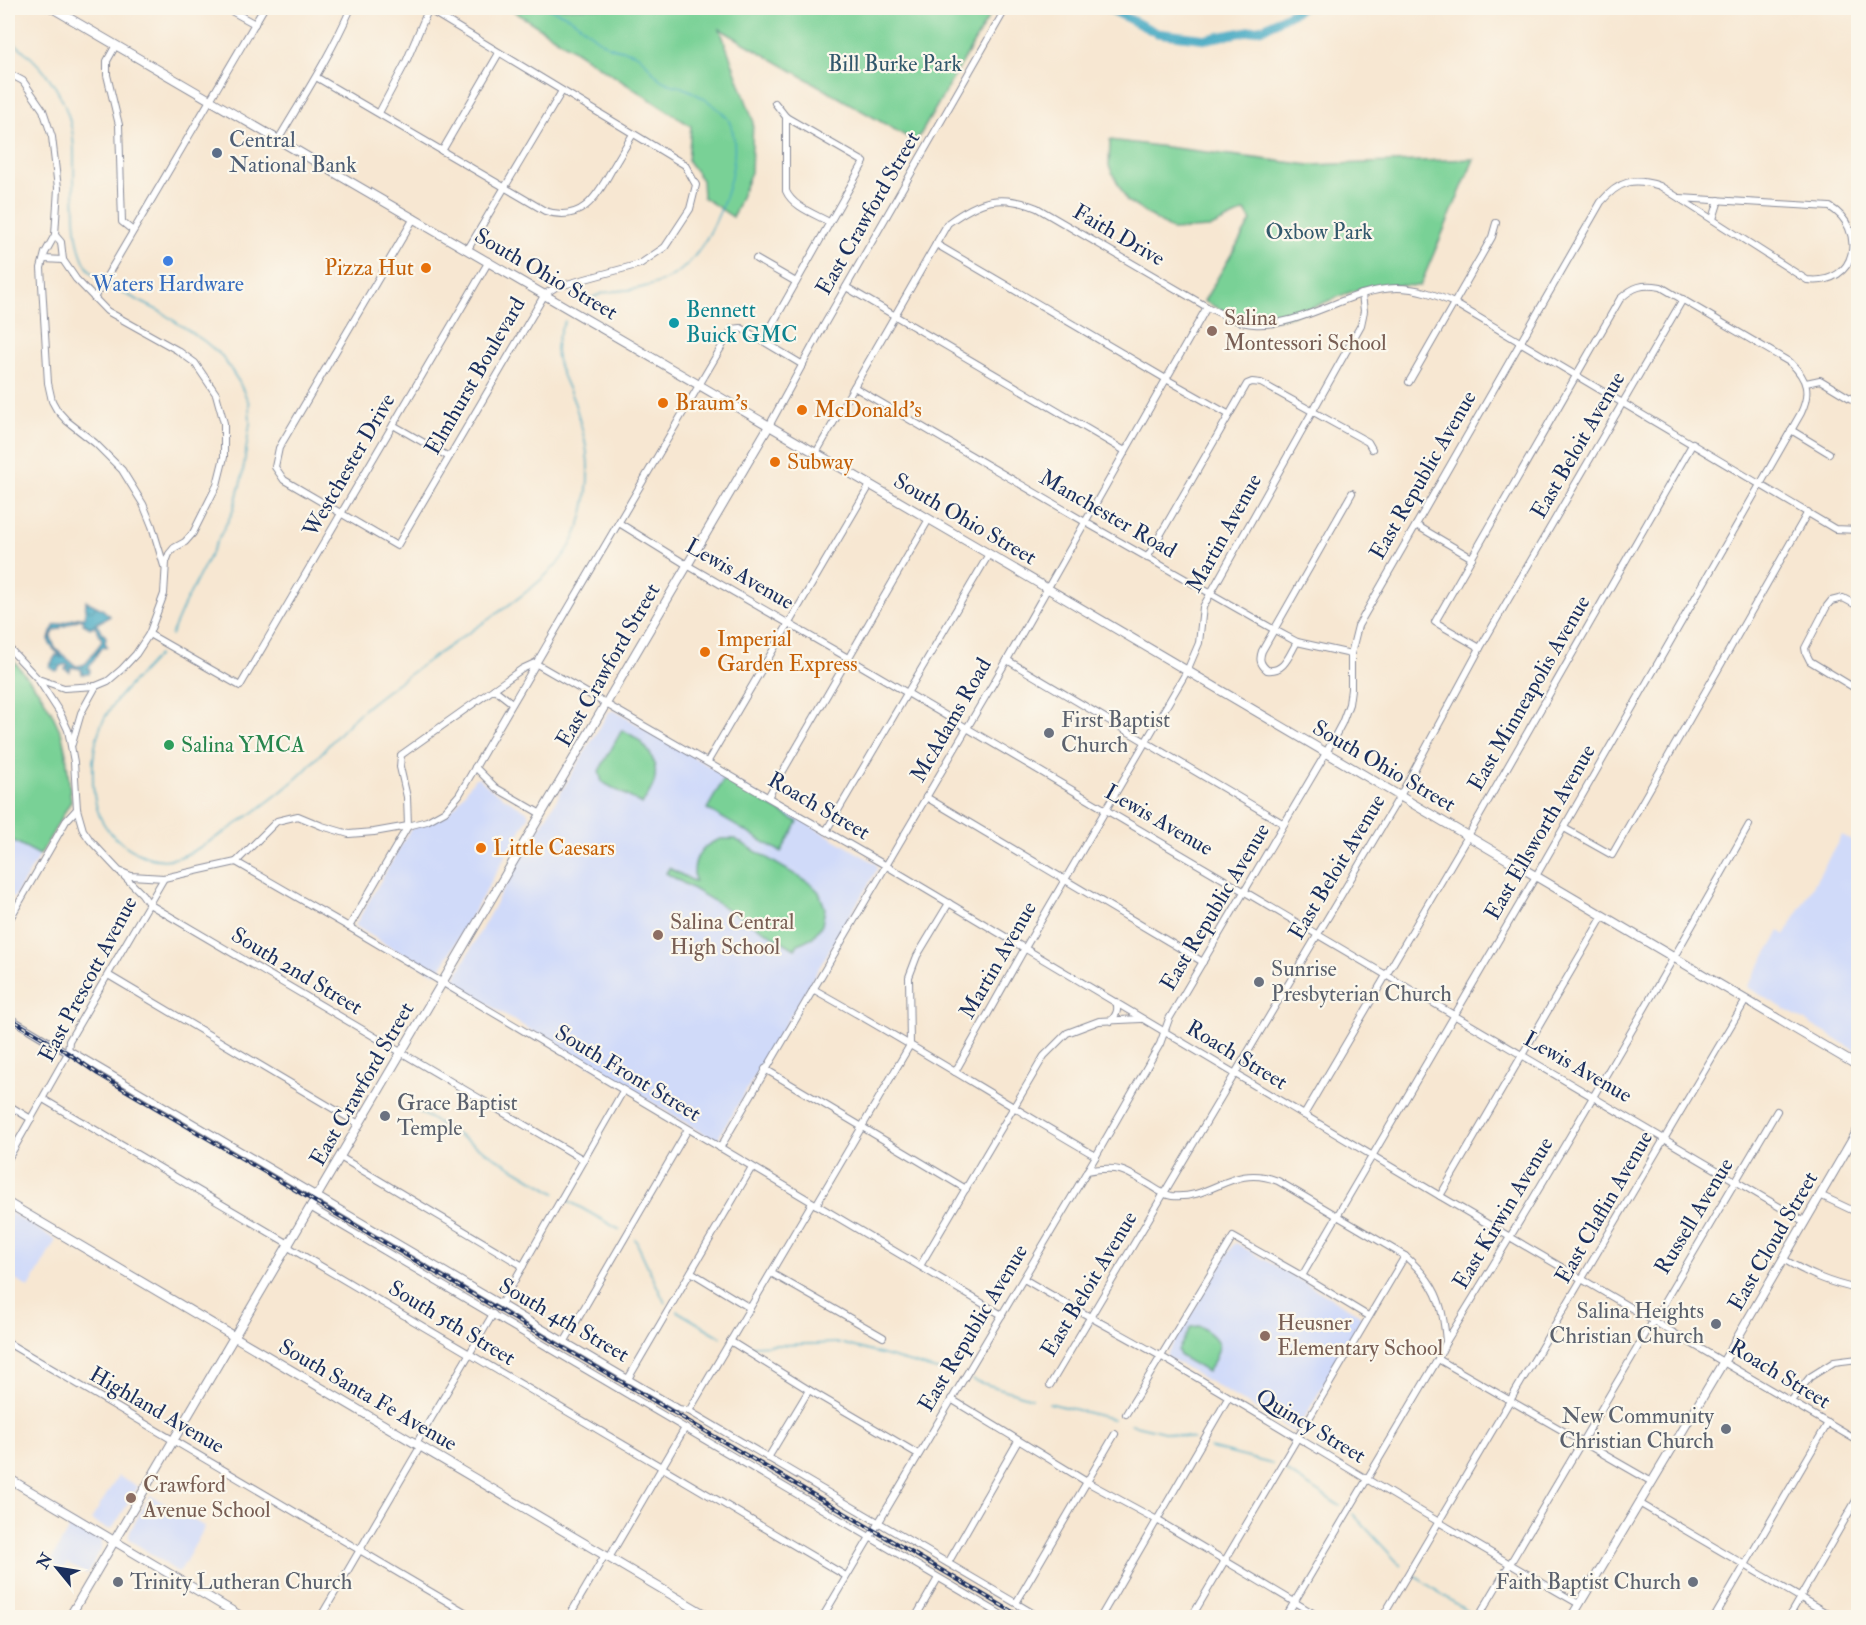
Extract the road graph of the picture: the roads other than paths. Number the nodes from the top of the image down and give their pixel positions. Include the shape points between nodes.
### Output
1 (55, 8) edge
2 (225, 8) edge
3 (264, 8) edge
4 (351, 8) edge
5 (427, 8) edge
6 (1006, 8) edge
7 (255, 24) junction
8 (116, 45) junction
9 (499, 53) junction
10 (8, 73) edge
11 (316, 77) junction
12 (562, 91) junction
13 (210, 100) junction
14 (775, 104) dead end
15 (379, 113) junction
16 (786, 117) junction
17 (633, 134) junction
18 (279, 140) junction
19 (442, 151) junction
20 (505, 188) junction
21 (1680, 198) junction
22 (1719, 200) junction
23 (414, 218) junction
24 (1713, 219) junction
25 (829, 222) junction
26 (1496, 223) dead end
27 (132, 230) junction
28 (55, 235) junction
29 (936, 244) junction
30 (468, 249) junction
31 (44, 259) junction
32 (756, 259) dead end
33 (63, 260) junction
34 (489, 261) junction
35 (796, 282) junction
36 (846, 287) junction
37 (545, 294) junction
38 (1362, 294) junction
39 (94, 298) junction
40 (1683, 299) junction
41 (1454, 303) junction
42 (1207, 307) junction
43 (895, 316) junction
44 (763, 341) junction
45 (1520, 342) junction
46 (802, 365) junction
47 (1576, 375) junction
48 (1166, 379) junction
49 (1409, 382) dead end
50 (1806, 383) junction
51 (700, 385) junction
52 (854, 387) junction
53 (1623, 403) junction
54 (1858, 403) edge
55 (1312, 412) junction
56 (1228, 414) junction
57 (393, 425) junction
58 (769, 426) junction
59 (1791, 430) junction
60 (1693, 443) junction
61 (1372, 449) dead end
62 (1125, 451) junction
63 (816, 453) junction
64 (1829, 453) dead end
65 (449, 457) junction
66 (1760, 483) junction
67 (870, 485) junction
68 (1352, 493) dead end
69 (1808, 512) junction
70 (341, 513) junction
71 (929, 519) junction
72 (1085, 522) junction
73 (619, 523) junction
74 (1416, 525) junction
75 (1858, 530) edge
76 (159, 548) junction
77 (174, 548) junction
78 (989, 554) junction
79 (1148, 558) junction
80 (1472, 558) junction
81 (687, 565) junction
82 (165, 570) junction
83 (1048, 589) junction
84 (1210, 593) junction
85 (1858, 606) edge
86 (789, 623) junction
87 (1274, 629) junction
88 (149, 634) junction
89 (1297, 642) junction
90 (8, 646) edge
91 (1480, 648) junction
92 (1351, 654) junction
93 (848, 658) junction
94 (1007, 660) junction
95 (535, 663) junction
96 (1187, 671) junction
97 (38, 679) junction
98 (96, 686) junction
99 (494, 689) junction
100 (1858, 690) edge
101 (907, 693) junction
102 (512, 703) junction
103 (606, 703) junction
104 (966, 728) junction
105 (1145, 742) junction
106 (72, 744) junction
107 (1326, 753) junction
108 (708, 761) junction
109 (475, 767) junction
110 (768, 796) junction
111 (1400, 796) junction
112 (926, 797) junction
113 (77, 809) junction
114 (1106, 810) junction
115 (541, 814) junction
116 (1284, 824) junction
117 (1749, 825) dead end
118 (408, 826) junction
119 (1564, 828) junction
120 (826, 831) junction
121 (1468, 836) junction
122 (236, 862) junction
123 (885, 865) junction
124 (119, 871) junction
125 (1536, 876) junction
126 (164, 878) junction
127 (1065, 879) junction
128 (1245, 892) junction
129 (949, 903) junction
130 (148, 904) junction
131 (1603, 916) junction
132 (8, 922) edge
133 (349, 927) junction
134 (1317, 935) junction
135 (1025, 948) junction
136 (1674, 958) junction
137 (1203, 962) junction
138 (108, 975) junction
139 (1386, 975) junction
140 (442, 983) junction
141 (813, 990) junction
142 (1746, 1000) junction
143 (1116, 1002) junction
144 (1454, 1015) junction
145 (8, 1017) edge
146 (1142, 1019) junction
147 (1111, 1021) junction
148 (1164, 1032) junction
149 (910, 1045) junction
150 (68, 1052) junction
151 (401, 1053) junction
152 (1522, 1055) junction
153 (1858, 1066) edge
154 (765, 1069) junction
155 (955, 1072) junction
156 (1235, 1074) junction
157 (623, 1091) junction
158 (1593, 1097) junction
159 (43, 1098) junction
160 (8, 1105) edge
161 (1014, 1109) junction
162 (1777, 1111) dead end
163 (1305, 1115) junction
164 (31, 1119) junction
165 (359, 1124) junction
166 (862, 1127) junction
167 (688, 1129) junction
168 (1858, 1130) edge
169 (1665, 1139) junction
170 (720, 1148) junction
171 (1372, 1154) junction
172 (340, 1156) junction
173 (1096, 1156) junction
174 (8, 1159) edge
175 (584, 1160) junction
176 (752, 1167) junction
177 (1087, 1171) junction
178 (1736, 1181) junction
179 (966, 1189) junction
180 (1164, 1194) junction
181 (1820, 1195) junction
182 (317, 1196) junction
183 (1440, 1196) junction
184 (8, 1203) edge
185 (814, 1204) junction
186 (310, 1207) junction
187 (1858, 1213) edge
188 (1336, 1215) junction
189 (1805, 1222) junction
190 (1511, 1236) junction
191 (289, 1244) junction
192 (1405, 1256) junction
193 (1783, 1259) junction
194 (523, 1266) junction
195 (921, 1266) junction
196 (691, 1272) junction
197 (771, 1273) junction
198 (1302, 1275) junction
199 (1024, 1279) junction
200 (1583, 1279) junction
201 (1858, 1289) edge
202 (501, 1304) junction
203 (750, 1308) junction
204 (493, 1314) junction
205 (1002, 1315) junction
206 (1368, 1316) junction
207 (1090, 1318) junction
208 (1653, 1320) junction
209 (234, 1337) junction
210 (883, 1337) dead end
211 (565, 1341) junction
212 (730, 1341) junction
213 (1446, 1342) junction
214 (8, 1343) edge
215 (469, 1354) junction
216 (1160, 1357) junction
217 (1438, 1359) junction
218 (1858, 1359) edge
219 (1724, 1361) junction
220 (628, 1379) junction
221 (1050, 1385) dead end
222 (809, 1390) junction
223 (1228, 1398) junction
224 (951, 1399) junction
225 (1510, 1401) junction
226 (1791, 1401) junction
227 (689, 1411) junction
228 (1126, 1414) dead end
229 (1828, 1423) junction
230 (685, 1428) junction
231 (1115, 1434) dead end
232 (1297, 1439) junction
233 (173, 1440) junction
234 (1018, 1441) junction
235 (1581, 1441) junction
236 (1858, 1441) edge
237 (418, 1445) junction
238 (918, 1454) junction
239 (768, 1458) junction
240 (662, 1468) junction
241 (8, 1478) edge
242 (1366, 1480) junction
243 (1087, 1482) junction
244 (1652, 1482) junction
245 (1858, 1497) edge
246 (1640, 1503) junction
247 (1157, 1520) junction
248 (878, 1522) junction
249 (1438, 1522) junction
250 (869, 1537) junction
251 (114, 1541) junction
252 (360, 1550) junction
253 (607, 1557) junction
254 (1225, 1560) junction
255 (948, 1563) junction
256 (1509, 1564) junction
257 (1744, 1565) junction
258 (846, 1576) junction
259 (938, 1578) junction
260 (1800, 1597) junction
261 (1294, 1602) junction
262 (1016, 1603) junction
263 (1579, 1604) junction
264 (8, 1613) edge
265 (71, 1615) edge
266 (15, 1617) edge
267 (82, 1617) edge
268 (244, 1617) edge
269 (320, 1617) edge
270 (475, 1617) edge
271 (568, 1617) edge
272 (711, 1617) edge
273 (822, 1617) edge
274 (915, 1617) edge
275 (1007, 1617) edge
276 (1041, 1617) edge
277 (1100, 1617) edge
278 (1191, 1617) edge
279 (1285, 1617) edge
280 (1321, 1617) edge
281 (1382, 1617) edge
282 (1478, 1617) edge
283 (1571, 1617) edge
284 (1714, 1617) edge
285 (1788, 1617) edge
286 (1835, 1617) edge

1 - 8 main road, South Ohio Street
2 - 7 street
3 - 7 street
4 - 11 street
5 - 9 street
5 - 15 street via 406,62
6 - 36 street, East Crawford Street
7 - 13 street
8 - 13 main road, South Ohio Street
8 - 27 street via 107,61 107,75 119,125 122,222
9 - 12 street
9 - 19 street
10 - 28 street via 23,81 43,110 52,137 57,188
11 - 15 street
11 - 18 street
12 - 17 street
12 - 20 street
13 - 18 main road, South Ohio Street
13 - 27 street
14 - 16 street
15 - 19 street
16 - 25 street via 786,191 795,202
16 - 25 street via 864,162
17 - 20 street via 595,198 582,209 555,214
17 - 37 street, Elmhurst Boulevard via 685,165 696,185 690,209 665,247 640,264 556,287
18 - 23 main road, South Ohio Street
19 - 20 street
20 - 30 street
21 - 22 street
21 - 24 street
21 - 45 street, East Republic Avenue via 1645,181 1612,188
22 - 24 street
22 - 24 street via 1830,207 1851,221 1857,234 1854,260 1834,279 1807,280
23 - 30 main road, South Ohio Street
23 - 70 street via 279,448 275,467 284,480
25 - 35 street
26 - 41 street
27 - 39 street
28 - 31 street
28 - 33 street via 61,243
29 - 42 street, Faith Drive via 948,223 969,208 1001,199 1023,202
29 - 43 street, Faith Drive
29 - 48 street
30 - 34 main road, South Ohio Street
31 - 33 street
31 - 76 street via 41,268 52,401 67,421 122,470 143,504
32 - 35 street
33 - 39 street
34 - 37 main road, South Ohio Street
34 - 57 street, Westchester Drive
35 - 44 street
36 - 43 street
36 - 46 street, East Crawford Street
37 - 51 main road, South Ohio Street
37 - 65 street, Elmhurst Boulevard
38 - 41 street, Faith Drive via 1396,288 1428,292
38 - 42 street, Faith Drive via 1288,321 1254,324
38 - 55 street, Martin Avenue via 1361,325
39 - 77 street via 107,310 195,363 216,394 224,423 224,457 217,485 194,533
40 - 47 street via 1661,286 1632,288 1620,299
40 - 50 street via 1791,363
40 - 53 street, East Beloit Avenue
41 - 45 street, Faith Drive
41 - 49 street
42 - 48 street, McAdams Road
43 - 52 street, Faith Drive
43 - 62 street
44 - 46 street
44 - 51 street via 741,328 732,329
45 - 47 street, Faith Drive
45 - 74 street, East Republic Avenue
46 - 58 street, East Crawford Street
47 - 53 street, Faith Drive
47 - 80 street
48 - 56 street
48 - 62 street, McAdams Road
50 - 54 street via 1820,380
50 - 59 street, East Ellsworth Avenue via 1806,404
51 - 58 main road, South Ohio Street
51 - 73 street
52 - 63 street, Faith Drive
52 - 72 street, Manchester Road
53 - 60 street, Faith Drive
53 - 91 street, East Beloit Avenue
55 - 56 street via 1257,381 1246,384
55 - 61 street via 1368,442
55 - 84 street, Martin Avenue
56 - 79 street
57 - 65 street
57 - 70 street, Westchester Drive
58 - 63 main road, South Ohio Street
58 - 81 main road, East Crawford Street
59 - 64 street
59 - 66 street, East Ellsworth Avenue
60 - 66 street, Faith Drive
60 - 121 street, East Minneapolis Avenue
62 - 72 street, McAdams Road
63 - 67 main road, South Ohio Street
65 - 70 street, Elmhurst Boulevard via 397,546
66 - 69 street, Faith Drive
66 - 119 street, East Ellsworth Avenue
67 - 71 main road, South Ohio Street
67 - 86 street
68 - 87 street
69 - 75 street, Faith Drive via 1835,529
69 - 119 street via 1612,855
70 - 88 street, Westchester Drive via 240,686
71 - 78 main road, South Ohio Street
71 - 93 street
72 - 79 street, Manchester Road
72 - 83 street, McAdams Road
73 - 81 street, Lewis Avenue
73 - 95 street
74 - 80 street
74 - 92 street, East Republic Avenue via 1358,626
76 - 77 street
76 - 82 street
77 - 82 street
78 - 83 main road, South Ohio Street
78 - 101 street
79 - 84 street, Manchester Road
80 - 91 street via 1435,622
81 - 86 street, Lewis Avenue
81 - 103 main road, East Crawford Street
82 - 88 street via 164,594
83 - 94 street, McAdams Road
83 - 96 main road, South Ohio Street
84 - 87 street, Manchester Road
84 - 96 street, Martin Avenue via 1203,607 1199,643
85 - 100 street via 1843,598 1831,601 1805,648 1810,661
86 - 93 street, Lewis Avenue
86 - 108 street
87 - 89 street, Manchester Road
87 - 89 street via 1259,657 1267,670 1280,669
88 - 98 street via 122,669
89 - 92 street, Manchester Road
90 - 97 street
91 - 111 street, East Beloit Avenue
92 - 107 street, East Republic Avenue via 1349,704
93 - 101 street, Lewis Avenue
93 - 110 street
94 - 104 street, McAdams Road
94 - 105 street
95 - 99 street
95 - 102 street
95 - 103 street, Roach Street
96 - 105 street, Martin Avenue
96 - 107 main road, South Ohio Street
97 - 98 street via 64,688
97 - 106 street via 62,717
98 - 106 street via 81,713
99 - 102 street
99 - 118 street via 401,755
101 - 104 street, Lewis Avenue
101 - 120 street
102 - 109 street
103 - 108 street, Roach Street
103 - 115 main road, East Crawford Street
104 - 112 street, McAdams Road
104 - 114 street, Lewis Avenue
105 - 114 street, Martin Avenue
105 - 116 street
106 - 113 street, South 2nd Street
107 - 111 main road, South Ohio Street
107 - 116 street, East Republic Avenue
108 - 110 street, Roach Street
109 - 115 street via 496,788
109 - 118 street via 445,811
110 - 120 street, Roach Street
111 - 121 main road, South Ohio Street
111 - 134 street, East Beloit Avenue
112 - 123 street, McAdams Road
112 - 127 street
113 - 124 street, South 2nd Street via 86,835
113 - 132 street via 66,821
114 - 127 street, Martin Avenue
114 - 128 street, Lewis Avenue
115 - 140 main road, East Crawford Street
116 - 128 street, East Republic Avenue
117 - 136 street, East Kirwin Avenue
118 - 122 street via 349,834 298,816 277,821
118 - 133 street
119 - 125 street, East Ellsworth Avenue
120 - 123 street, Roach Street
121 - 125 main road, South Ohio Street
121 - 139 street, East Minneapolis Avenue
122 - 126 street
122 - 133 street, South Front Street
123 - 129 street, Roach Street
123 - 141 street, McAdams Road
124 - 126 street
124 - 130 street, South 2nd Street
125 - 131 main road, South Ohio Street
125 - 144 street, East Ellsworth Avenue
126 - 130 street, East Prescott Avenue
127 - 135 street, Martin Avenue
127 - 137 street
128 - 134 street, Lewis Avenue
128 - 137 street, East Republic Avenue
129 - 135 street, Roach Street
129 - 149 street via 909,977
130 - 138 street, East Prescott Avenue
130 - 151 street, South 2nd Street
131 - 136 main road, South Ohio Street
131 - 152 street
133 - 140 street, South Front Street
134 - 139 street, Lewis Avenue
134 - 156 street, East Beloit Avenue
135 - 143 street, Roach Street
135 - 155 street, Martin Avenue
136 - 142 main road, South Ohio Street
136 - 158 street, East Kirwin Avenue
137 - 148 street, East Republic Avenue
138 - 150 street, East Prescott Avenue via 69,1041
138 - 165 street
139 - 144 street, Lewis Avenue
139 - 163 street, East Minneapolis Avenue
140 - 151 main road, East Crawford Street
140 - 157 street, South Front Street
141 - 149 street
141 - 154 street, McAdams Road
142 - 153 main road, South Ohio Street
142 - 169 street, East Claflin Avenue
143 - 146 street, Roach Street
143 - 147 street via 1118,1008
144 - 152 street, Lewis Avenue
144 - 171 street, East Ellsworth Avenue
145 - 150 street, South 4th Street
146 - 147 street
146 - 148 street, Roach Street
147 - 161 street via 1099,1021 1067,1034 1044,1056
148 - 156 street, Roach Street
148 - 173 street, East Republic Avenue
149 - 155 street
149 - 166 street
150 - 159 street, East Prescott Avenue
150 - 182 street, South 4th Street
151 - 165 main road, East Crawford Street
151 - 175 street, South 2nd Street
152 - 158 street, Lewis Avenue
152 - 183 street
154 - 166 street
154 - 170 street, McAdams Road
155 - 161 street
156 - 163 street, Roach Street
156 - 180 street, East Beloit Avenue
157 - 167 street, South Front Street
157 - 175 street
158 - 169 street, Lewis Avenue
158 - 190 street, East Kirwin Avenue
159 - 164 street, East Prescott Avenue
159 - 191 street, South 5th Street
160 - 164 street
161 - 173 street
161 - 179 street
162 - 178 street, Russell Avenue
163 - 171 street, Roach Street
164 - 174 street, East Prescott Avenue
165 - 172 main road, East Crawford Street
166 - 179 street
166 - 185 street
167 - 170 street, South Front Street
167 - 211 street
168 - 181 main road, East Cloud Street
169 - 178 street, Lewis Avenue
169 - 200 street, East Claflin Avenue
170 - 176 street, South Front Street
171 - 183 street, Roach Street
171 - 188 street, East Ellsworth Avenue
172 - 182 main road, East Crawford Street
172 - 194 street
173 - 177 street, East Republic Avenue
175 - 194 street
176 - 185 street, South Front Street
176 - 196 street
177 - 180 street via 1112,1167
177 - 199 street, East Republic Avenue
178 - 189 street, Lewis Avenue
178 - 208 street, Russell Avenue
179 - 195 street
180 - 188 street via 1196,1194 1234,1178 1259,1175 1278,1181
180 - 207 street, East Beloit Avenue
181 - 187 street
181 - 189 main road, East Cloud Street
182 - 186 main road, East Crawford Street
182 - 202 street, South 4th Street
183 - 190 street, Roach Street
184 - 209 main road, South Santa Fe Avenue
185 - 195 street, South Front Street
185 - 197 street
186 - 191 main road, East Crawford Street
186 - 204 street, South 4th Street
188 - 192 street
188 - 198 street, East Ellsworth Avenue
189 - 193 main road, East Cloud Street
190 - 200 street, Roach Street
190 - 213 street, East Kirwin Avenue
191 - 209 main road, East Crawford Street
191 - 215 street, South 5th Street
192 - 206 street
192 - 213 street via 1422,1270 1434,1288 1444,1318
193 - 201 street via 1807,1273
193 - 219 main road, East Cloud Street
194 - 202 street
195 - 205 street, South Front Street
196 - 203 street
196 - 220 street
197 - 203 street
197 - 210 street
198 - 206 street
198 - 216 street via 1233,1237
199 - 205 street, East Republic Avenue
199 - 207 street, Quincy Street
200 - 208 street, Roach Street
200 - 225 street, East Claflin Avenue
202 - 211 street, South 4th Street
203 - 212 street
204 - 215 street
204 - 230 street, South 4th Street
205 - 224 street, East Republic Avenue
206 - 232 street
207 - 216 street, Quincy Street
207 - 221 street, East Beloit Avenue
208 - 219 street, Roach Street
208 - 235 street, Russell Avenue
209 - 233 main road, East Crawford Street
209 - 237 main road, South Santa Fe Avenue
211 - 220 street, South 4th Street
212 - 222 street
212 - 227 street
213 - 217 street, East Kirwin Avenue
214 - 233 street, Highland Avenue
215 - 237 street
215 - 240 street, South 5th Street
216 - 223 street, Quincy Street
216 - 228 street
217 - 225 street
217 - 242 street, East Kirwin Avenue
218 - 226 street via 1834,1362 1810,1377
219 - 226 street, Roach Street
219 - 244 main road, East Cloud Street
220 - 227 street, South 4th Street
222 - 238 street
222 - 239 street
223 - 232 street, Quincy Street
223 - 247 street
224 - 234 street
224 - 238 street, East Republic Avenue
225 - 235 street
225 - 249 street, East Claflin Avenue
226 - 229 street, Roach Street
227 - 239 street, South 4th Street
229 - 236 street, Roach Street
229 - 257 street
230 - 240 street
230 - 250 street, South 4th Street
231 - 243 street
232 - 242 street, Quincy Street
232 - 254 street
233 - 251 main road, East Crawford Street
233 - 252 street, Highland Avenue
234 - 243 street
234 - 255 street
235 - 244 street
235 - 256 street, Russell Avenue
237 - 252 street
237 - 253 main road, South Santa Fe Avenue
238 - 248 street, East Republic Avenue
239 - 248 street, South 4th Street
240 - 253 street
240 - 258 street, South 5th Street
241 - 251 main road
242 - 249 street, Quincy Street
242 - 261 street, East Kirwin Avenue
243 - 247 street
243 - 262 street
244 - 246 main road, East Cloud Street
245 - 260 street
246 - 257 street
246 - 263 main road, East Cloud Street
247 - 254 street
247 - 277 street
248 - 250 street, East Republic Avenue
248 - 255 street, South 4th Street
249 - 256 street, Quincy Street
249 - 281 street, East Claflin Avenue
250 - 258 street, East Republic Avenue
250 - 259 street, South 4th Street
251 - 265 main road, East Crawford Street
251 - 268 main road
252 - 269 street
252 - 270 street, Highland Avenue
253 - 271 street
253 - 272 main road, South Santa Fe Avenue
254 - 261 street
254 - 278 street
255 - 262 street, South 4th Street
256 - 263 street, Quincy Street
256 - 282 street, Russell Avenue
257 - 260 street
257 - 284 street
258 - 273 street, East Republic Avenue
259 - 274 street
259 - 275 street, South 4th Street
260 - 285 street
260 - 286 street
261 - 279 street, East Kirwin Avenue
261 - 280 street
262 - 276 street, South 4th Street
263 - 283 main road, East Cloud Street
264 - 266 street
265 - 267 street

